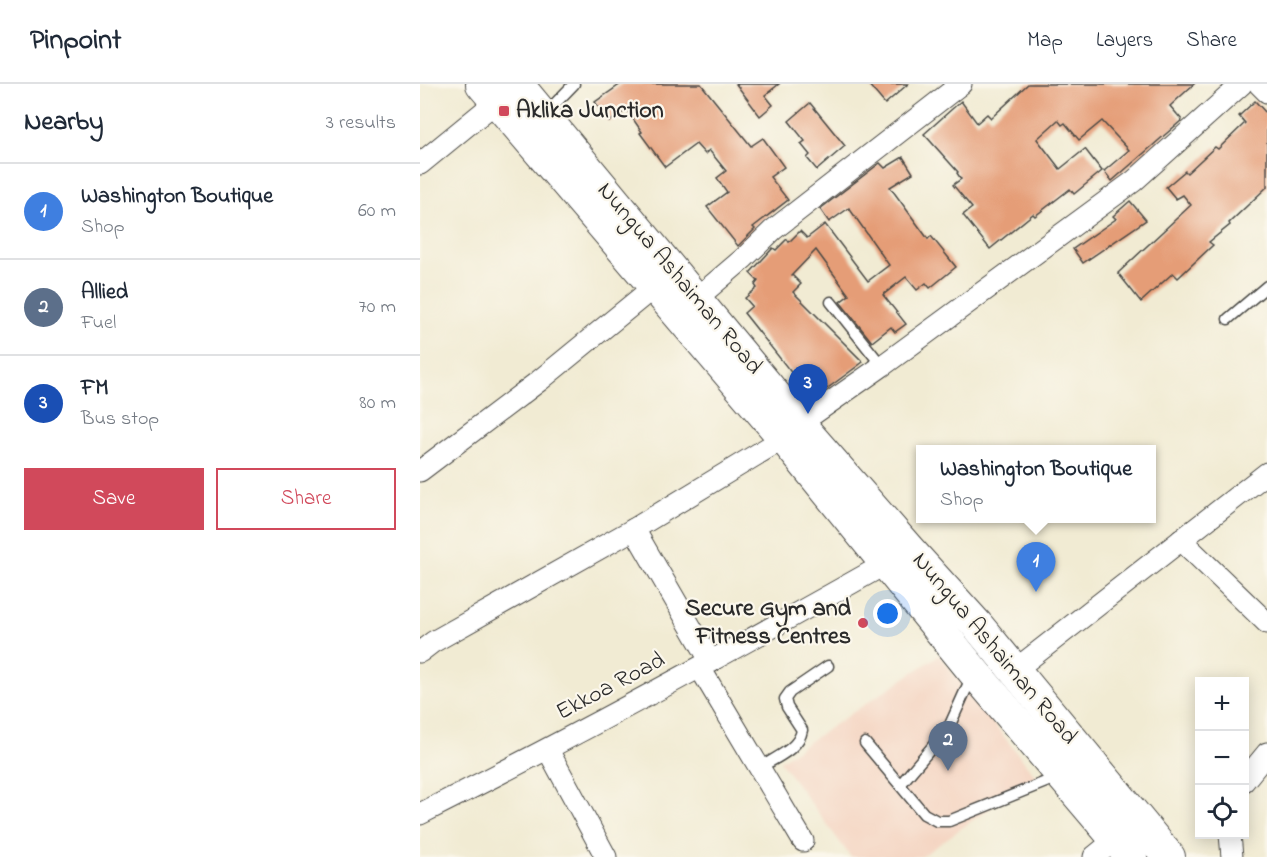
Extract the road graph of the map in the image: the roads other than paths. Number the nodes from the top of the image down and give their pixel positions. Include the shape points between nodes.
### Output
1 (961, 84) edge
2 (1242, 84) edge
3 (1259, 84) edge
4 (571, 85) edge
5 (499, 90) edge
6 (1267, 92) edge
7 (543, 116) junction
8 (420, 164) edge
9 (1267, 286) edge
10 (654, 287) junction
11 (696, 300) junction
12 (831, 302) dead end
13 (1228, 319) dead end
14 (882, 366) junction
15 (792, 431) junction
16 (420, 471) edge
17 (1267, 473) edge
18 (634, 529) junction
19 (1181, 540) junction
20 (886, 563) junction
21 (1267, 623) edge
22 (420, 652) edge
23 (705, 665) junction
24 (828, 666) dead end
25 (1015, 670) junction
26 (974, 672) junction
27 (865, 743) dead end
28 (548, 750) junction
29 (1267, 753) edge
30 (759, 768) junction
31 (1249, 776) edge
32 (1069, 784) junction
33 (900, 785) junction
34 (420, 814) edge
35 (1230, 839) edge
36 (803, 841) dead end
37 (1114, 851) edge
38 (606, 857) edge
39 (1169, 857) edge
40 (1232, 857) edge

1 - 11 street via 772,230
2 - 14 street via 1134,181
3 - 6 street
4 - 7 lane
5 - 7 main road, Nungua Ashaiman Road
5 - 8 street
5 - 10 main road, Nungua Ashaiman Road
7 - 11 main road, Nungua Ashaiman Road
9 - 13 lane
10 - 15 main road, Nungua Ashaiman Road
10 - 16 street
11 - 15 main road, Nungua Ashaiman Road
12 - 14 lane
14 - 15 street
15 - 18 street
15 - 20 main road, Nungua Ashaiman Road
15 - 25 main road, Nungua Ashaiman Road via 909,550
17 - 19 street
18 - 22 street
18 - 23 street
19 - 21 street
19 - 25 street
20 - 23 street, Ekkoa Road
20 - 26 main road, Nungua Ashaiman Road
23 - 28 street, Ekkoa Road
23 - 30 street
24 - 30 lane via 785,699 802,730 797,744
25 - 39 main road, Nungua Ashaiman Road
26 - 32 main road, Nungua Ashaiman Road
26 - 33 lane via 949,727
27 - 33 lane
28 - 34 street, Ekkoa Road
28 - 38 street
29 - 31 street
30 - 36 street
32 - 33 lane via 949,821 937,821 924,814
32 - 37 main road, Nungua Ashaiman Road
35 - 40 street

